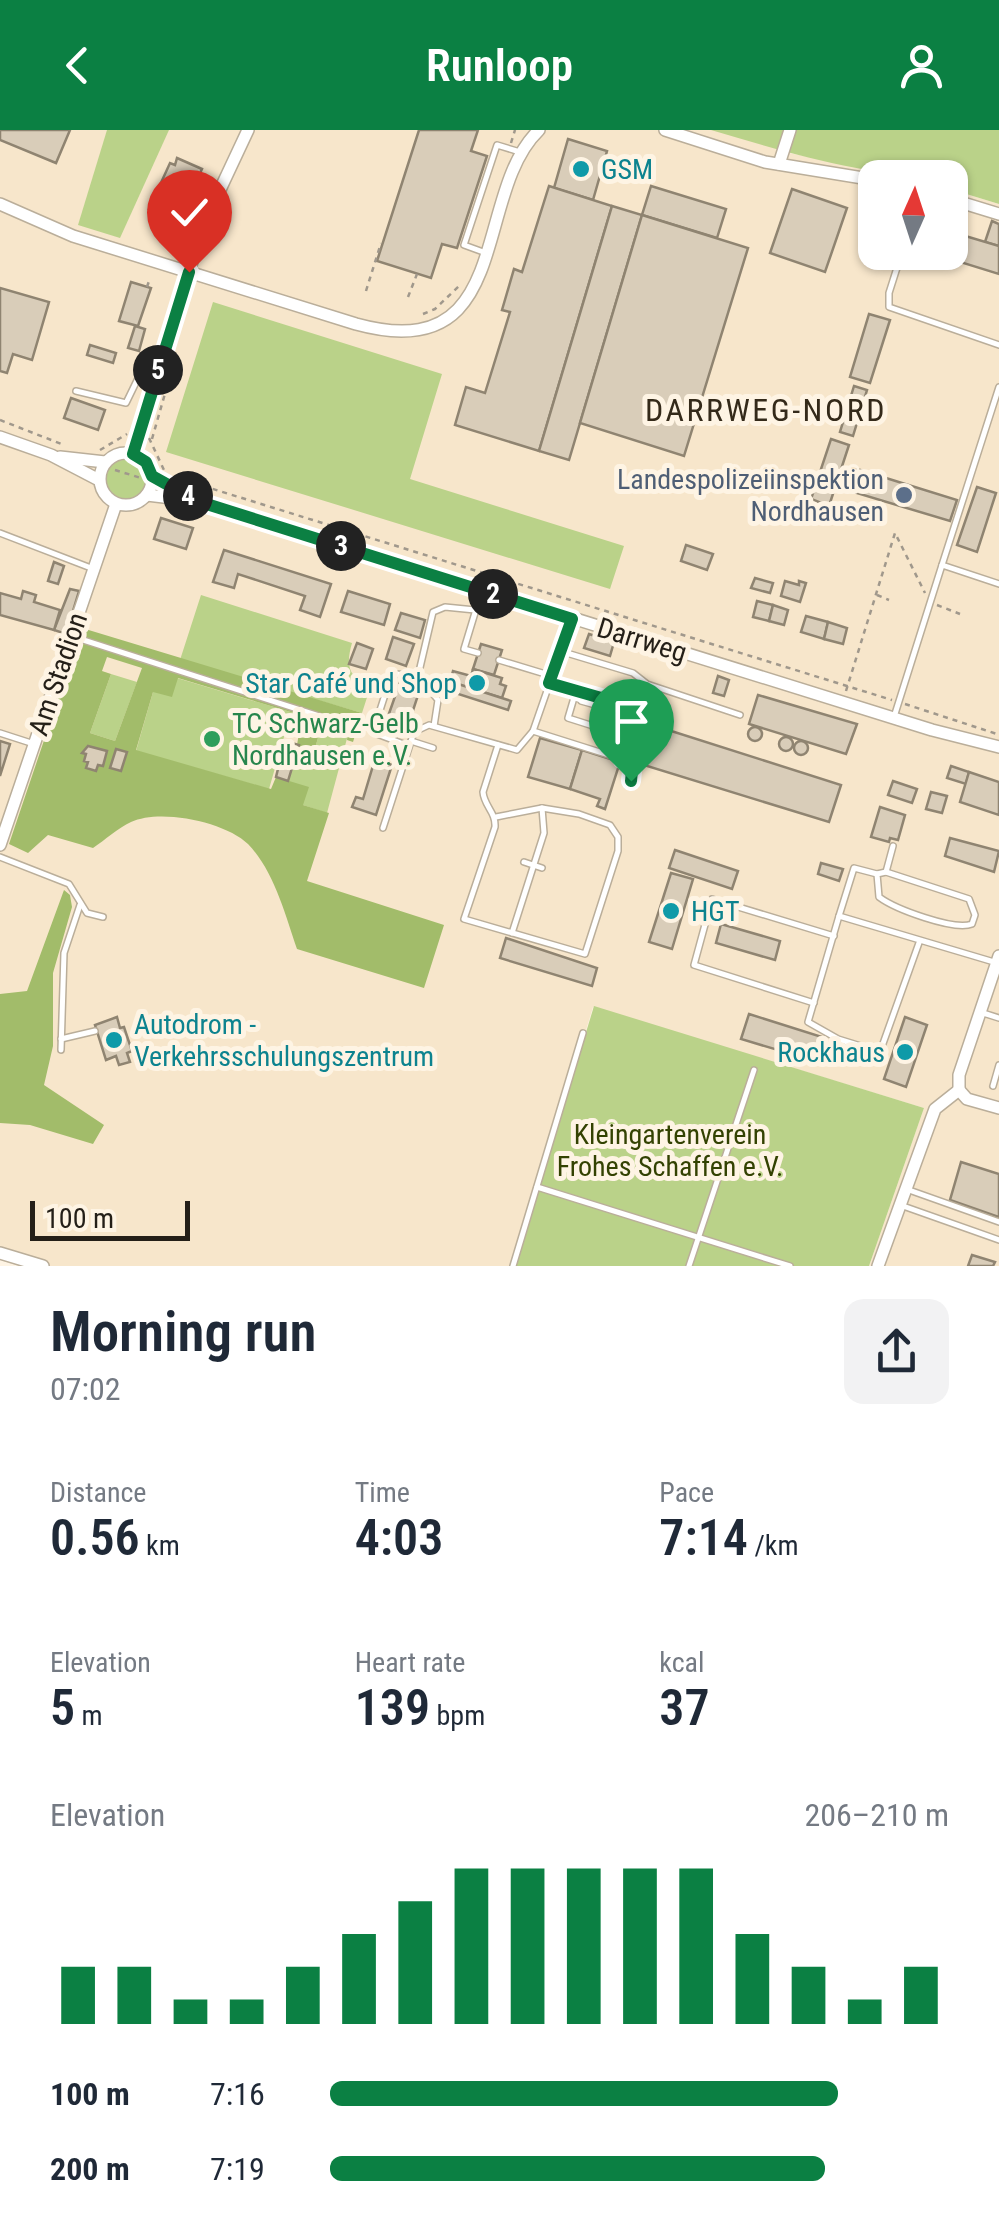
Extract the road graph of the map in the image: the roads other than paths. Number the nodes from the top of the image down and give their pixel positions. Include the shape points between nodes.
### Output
1 (248, 130) edge
2 (538, 130) edge
3 (665, 130) edge
4 (790, 130) edge
5 (514, 150) junction
6 (779, 164) junction
7 (858, 177) edge
8 (0, 204) edge
9 (968, 205) edge
10 (999, 214) edge
11 (487, 254) junction
12 (896, 270) edge
13 (189, 272) junction
14 (999, 345) edge
15 (157, 372) junction
16 (999, 387) edge
17 (76, 391) dead end
18 (0, 436) edge
19 (133, 454) junction
20 (51, 456) junction
21 (101, 460) junction
22 (152, 479) junction
23 (99, 480) junction
24 (146, 496) junction
25 (197, 501) junction
26 (116, 504) junction
27 (0, 533) edge
28 (942, 564) junction
29 (94, 569) junction
30 (999, 584) edge
31 (482, 590) junction
32 (476, 610) junction
33 (572, 619) junction
34 (71, 636) junction
35 (560, 651) junction
36 (478, 653) dead end
37 (499, 660) dead end
38 (418, 676) junction
39 (550, 679) junction
40 (576, 691) junction
41 (740, 715) dead end
42 (319, 716) dead end
43 (894, 717) junction
44 (434, 726) junction
45 (533, 731) junction
46 (0, 733) edge
47 (628, 736) junction
48 (410, 743) junction
49 (34, 744) junction
50 (498, 745) junction
51 (434, 748) dead end
52 (999, 751) edge
53 (622, 759) junction
54 (631, 781) dead end
55 (542, 808) junction
56 (496, 817) junction
57 (383, 828) dead end
58 (0, 844) edge
59 (893, 846) dead end
60 (0, 856) edge
61 (524, 862) dead end
62 (534, 865) junction
63 (542, 868) dead end
64 (886, 872) junction
65 (877, 874) junction
66 (80, 905) junction
67 (840, 916) junction
68 (103, 917) dead end
69 (512, 933) junction
70 (834, 936) junction
71 (920, 940) junction
72 (998, 960) edge
73 (814, 1003) junction
74 (980, 1012) junction
75 (999, 1018) edge
76 (95, 1031) dead end
77 (583, 1032) dead end
78 (61, 1039) junction
79 (61, 1050) dead end
80 (999, 1066) edge
81 (754, 1070) dead end
82 (993, 1086) dead end
83 (959, 1090) junction
84 (999, 1108) edge
85 (536, 1187) junction
86 (906, 1188) junction
87 (900, 1206) junction
88 (999, 1222) edge
89 (698, 1237) junction
90 (999, 1240) edge
91 (0, 1252) edge
92 (43, 1266) edge
93 (512, 1266) edge
94 (689, 1266) edge
95 (790, 1266) edge
96 (878, 1266) edge

1 - 13 street
2 - 5 street
3 - 6 street
4 - 6 street
5 - 11 street
5 - 11 lane via 497,146 464,246
6 - 7 street
8 - 13 street via 72,236
9 - 10 street
11 - 13 street via 463,304 441,321 402,332
12 - 14 lane via 889,306
13 - 15 street
15 - 17 lane via 142,368 126,404
15 - 19 street via 145,437
16 - 28 lane
18 - 20 street
19 - 21 street
19 - 22 street, Darrweg via 146,462
20 - 21 street
20 - 23 street
21 - 23 street
22 - 24 street
22 - 25 street, Darrweg
23 - 26 street
24 - 25 street, Darrweg
24 - 26 street, Darrweg
25 - 31 street, Darrweg
26 - 29 street, Am Stadion
27 - 29 lane
28 - 30 lane
28 - 43 lane
29 - 34 street, Am Stadion
31 - 32 lane
31 - 33 street, Darrweg
32 - 36 lane via 464,649
32 - 38 lane via 433,612
33 - 35 lane
33 - 43 street, Darrweg
34 - 42 lane
34 - 49 street, Am Stadion
35 - 39 lane
35 - 41 lane
37 - 39 lane
38 - 44 lane via 438,700
38 - 48 lane via 390,679 374,729
39 - 40 lane
39 - 45 lane
40 - 47 lane via 568,718
40 - 47 lane via 636,708
43 - 52 street, Darrweg
44 - 48 lane via 414,732
44 - 50 lane
45 - 50 lane via 517,750
45 - 53 lane
46 - 49 lane
47 - 53 lane
48 - 51 lane
48 - 57 lane
49 - 58 street, Am Stadion
50 - 56 lane via 483,792
53 - 54 lane
55 - 56 lane
55 - 62 lane via 544,833
55 - 69 lane via 610,825 618,852 585,954
56 - 69 lane via 464,918
59 - 64 lane
60 - 66 lane via 70,884
61 - 62 lane
62 - 63 lane
62 - 69 lane
64 - 65 lane
64 - 65 lane via 968,898 972,924 957,926 889,904 879,897
65 - 67 lane via 854,868
66 - 68 lane
66 - 78 lane via 64,953
67 - 70 lane
67 - 71 lane
70 - 73 lane
70 - 73 lane via 712,899 694,965
71 - 72 lane
71 - 73 lane via 880,1052 808,1022
72 - 74 street
74 - 75 lane
74 - 83 street
76 - 78 lane
77 - 85 lane
78 - 79 lane
80 - 82 lane
81 - 89 lane
83 - 84 street
83 - 86 street via 936,1108
85 - 89 lane
85 - 93 lane
86 - 87 street
86 - 88 lane
87 - 90 lane
87 - 96 street
89 - 94 lane
89 - 95 lane
91 - 92 street

